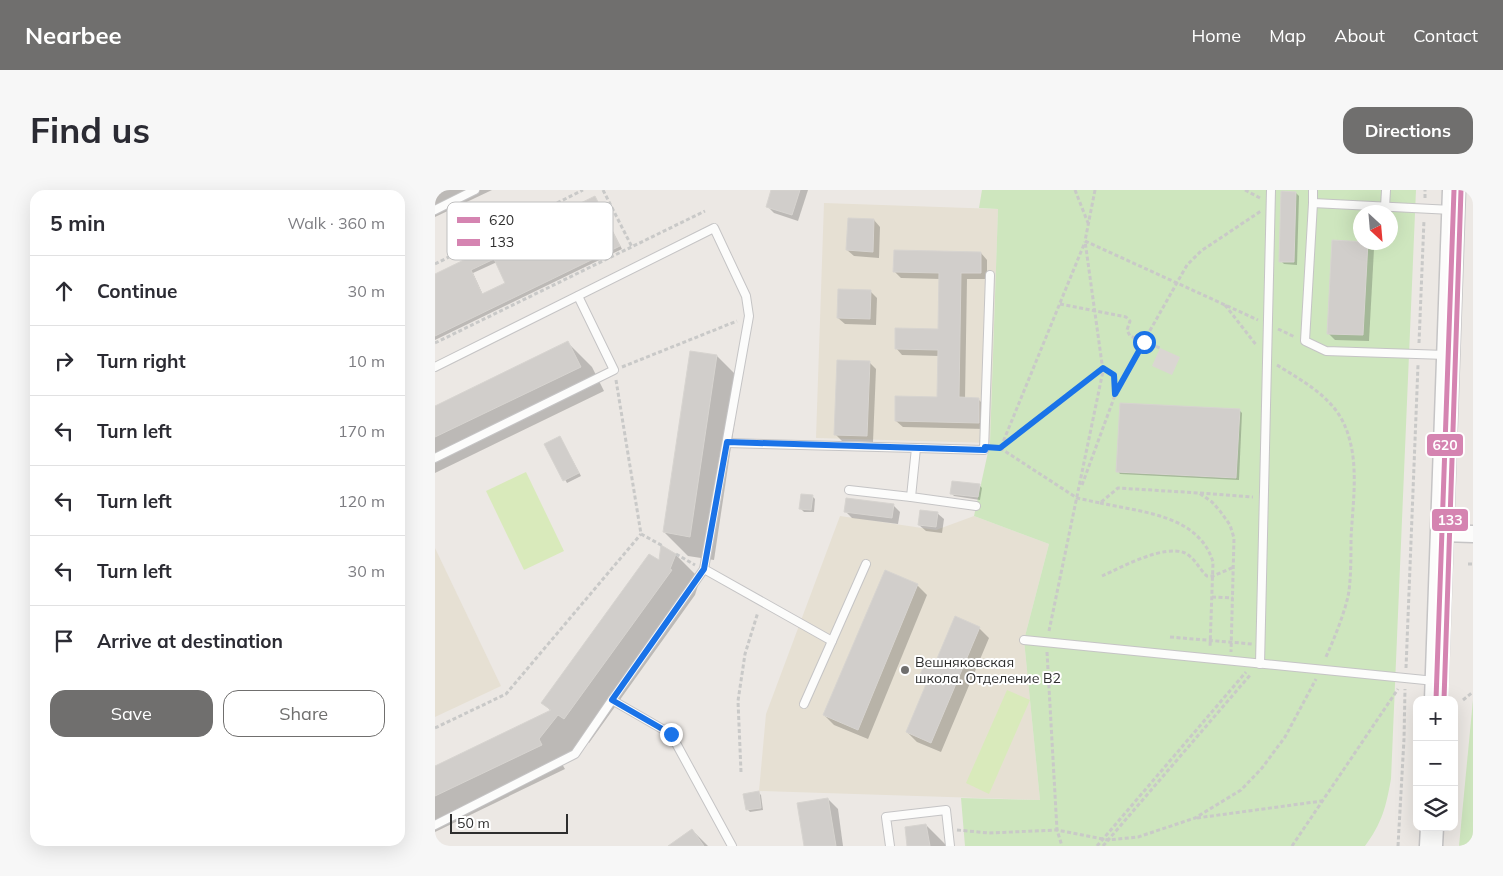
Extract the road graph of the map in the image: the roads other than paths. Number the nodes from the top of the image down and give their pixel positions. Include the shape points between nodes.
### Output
1 (475, 190) edge
2 (1313, 190) edge
3 (1386, 190) edge
4 (1268, 193) edge
5 (1454, 200) edge
6 (451, 202) edge
7 (1313, 203) junction
8 (447, 204) edge
9 (1353, 205) edge
10 (1385, 205) edge
11 (1398, 208) edge
12 (435, 210) edge
13 (990, 275) dead end
14 (577, 296) junction
15 (1448, 355) junction
16 (435, 367) edge
17 (727, 442) junction
18 (916, 448) junction
19 (435, 458) edge
20 (849, 490) dead end
21 (911, 497) junction
22 (976, 506) dead end
23 (1442, 532) junction
24 (1473, 534) edge
25 (866, 564) dead end
26 (704, 569) junction
27 (1024, 640) dead end
28 (831, 641) junction
29 (1257, 663) junction
30 (1436, 690) edge
31 (612, 700) junction
32 (804, 704) dead end
33 (435, 825) edge
34 (1432, 831) edge
35 (732, 846) edge
36 (890, 846) edge
37 (950, 846) edge
38 (1431, 846) edge

1 - 6 lane
2 - 7 lane
3 - 10 lane
4 - 29 lane via 1261,645
5 - 11 lane via 1424,209
5 - 15 main road
7 - 9 lane
7 - 15 lane via 1305,341 1326,350
8 - 12 lane
13 - 18 lane via 985,450
14 - 16 lane
14 - 17 lane via 714,228 746,296 749,316
14 - 19 lane via 614,370
15 - 23 main road
17 - 18 lane
17 - 26 lane
18 - 21 lane
20 - 21 lane
21 - 22 lane
23 - 24 street
23 - 30 main road
25 - 28 lane
26 - 28 lane
26 - 31 lane
27 - 29 lane
28 - 32 lane
29 - 30 lane via 1406,678
31 - 33 lane via 575,754
31 - 35 lane via 671,734
34 - 38 main road
36 - 37 lane via 885,817 945,810

